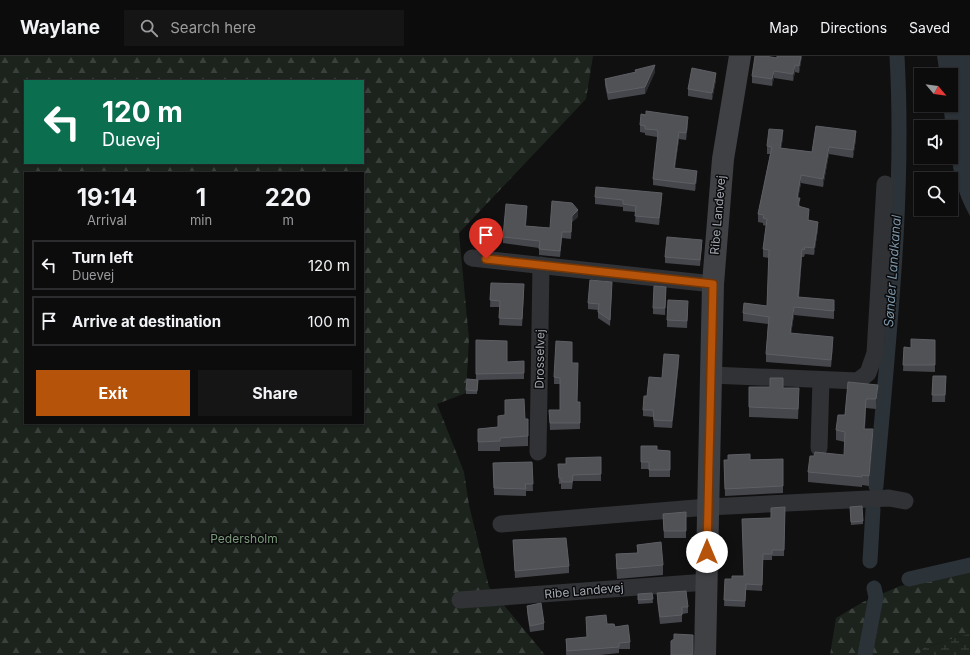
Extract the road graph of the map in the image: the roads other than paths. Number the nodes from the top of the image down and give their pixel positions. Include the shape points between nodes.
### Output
1 (740, 56) edge
2 (885, 184) dead end
3 (472, 258) dead end
4 (541, 265) junction
5 (713, 284) junction
6 (711, 375) junction
7 (821, 380) junction
8 (819, 448) dead end
9 (538, 452) dead end
10 (905, 502) dead end
11 (708, 507) junction
12 (501, 524) dead end
13 (707, 582) junction
14 (460, 600) dead end
15 (705, 655) edge

1 - 5 main road, Ribe Landevej via 723,159
2 - 7 street via 875,353 868,373 858,381
3 - 4 street
4 - 5 street
4 - 9 street, Drosselvej
5 - 6 main road, Ribe Landevej
6 - 7 street
6 - 11 main road, Ribe Landevej
7 - 8 street
10 - 11 street via 889,498
11 - 12 street
11 - 13 main road, Ribe Landevej
13 - 14 street, Ribe Landevej
13 - 15 main road, Ribe Landevej

